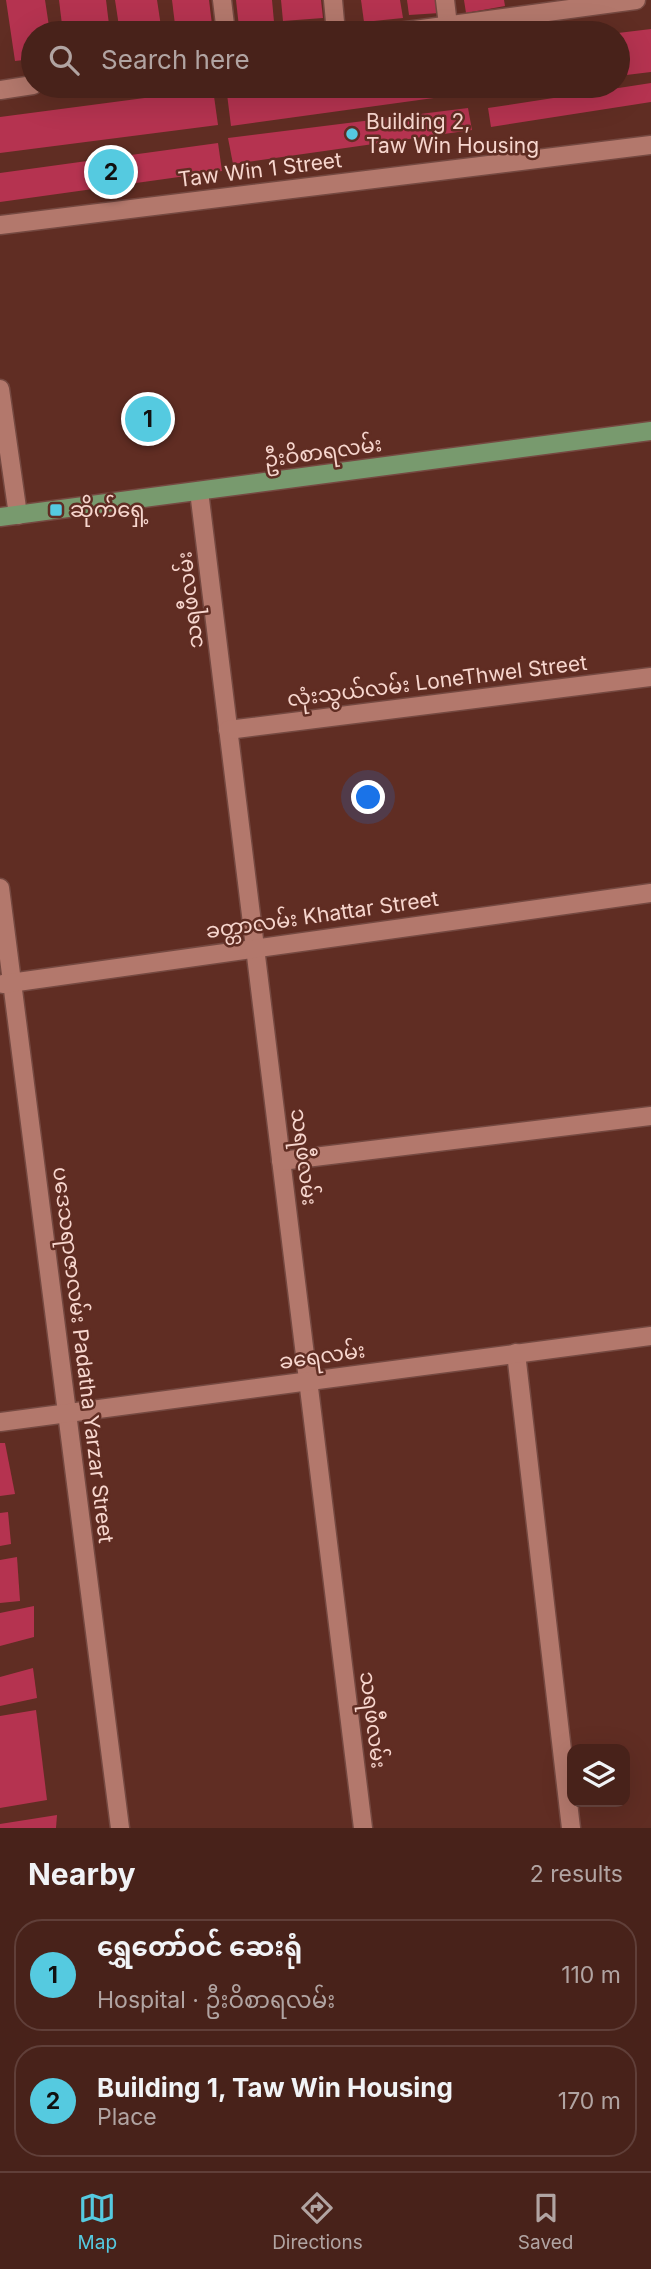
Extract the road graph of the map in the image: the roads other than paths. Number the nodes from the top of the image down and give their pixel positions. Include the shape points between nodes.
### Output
1 (222, 0) edge
2 (333, 0) edge
3 (445, 0) edge
4 (636, 0) edge
5 (225, 21) edge
6 (335, 21) edge
7 (448, 21) edge
8 (478, 21) edge
9 (21, 87) edge
10 (0, 90) edge
11 (651, 145) edge
12 (0, 225) edge
13 (0, 389) edge
14 (651, 432) edge
15 (200, 491) junction
16 (18, 515) junction
17 (0, 517) edge
18 (651, 677) edge
19 (228, 730) junction
20 (0, 888) edge
21 (651, 892) edge
22 (255, 947) junction
23 (6, 984) edge
24 (651, 1116) edge
25 (281, 1161) junction
26 (651, 1336) edge
27 (516, 1353) junction
28 (308, 1381) junction
29 (67, 1413) junction
30 (0, 1422) edge
31 (120, 1828) edge
32 (363, 1828) edge
33 (570, 1828) edge

1 - 5 street
2 - 6 street
3 - 7 street
4 - 8 street
9 - 10 street
11 - 12 street, Taw Win 1 Street
13 - 16 street
14 - 15 main road, ဦးဝိစာရလမ်း
15 - 16 main road, ဦးဝိစာရလမ်း
15 - 19 street, သရဖီလမ်း
16 - 17 main road, ဦးဝိစာရလမ်း
18 - 19 street, လုံးသွယ်လမ်း LoneThwel Street
19 - 22 street, သရဖီလမ်း
20 - 23 street, ပဒေသရာဇာလမ်း Padatha Yarzar Street
21 - 22 street, ခတ္တာလမ်း Khattar Street
22 - 23 street, ခတ္တာလမ်း Khattar Street
22 - 25 street, သရဖီလမ်း
23 - 29 street, ပဒေသရာဇာလမ်း Padatha Yarzar Street
24 - 25 street
25 - 28 street, သရဖီလမ်း
26 - 27 street, ခရေလမ်း
27 - 28 street, ခရေလမ်း
27 - 33 street
28 - 29 street, ခရေလမ်း
28 - 32 street, သရဖီလမ်း
29 - 30 street, ခရေလမ်း
29 - 31 street, ပဒေသရာဇာလမ်း Padatha Yarzar Street

